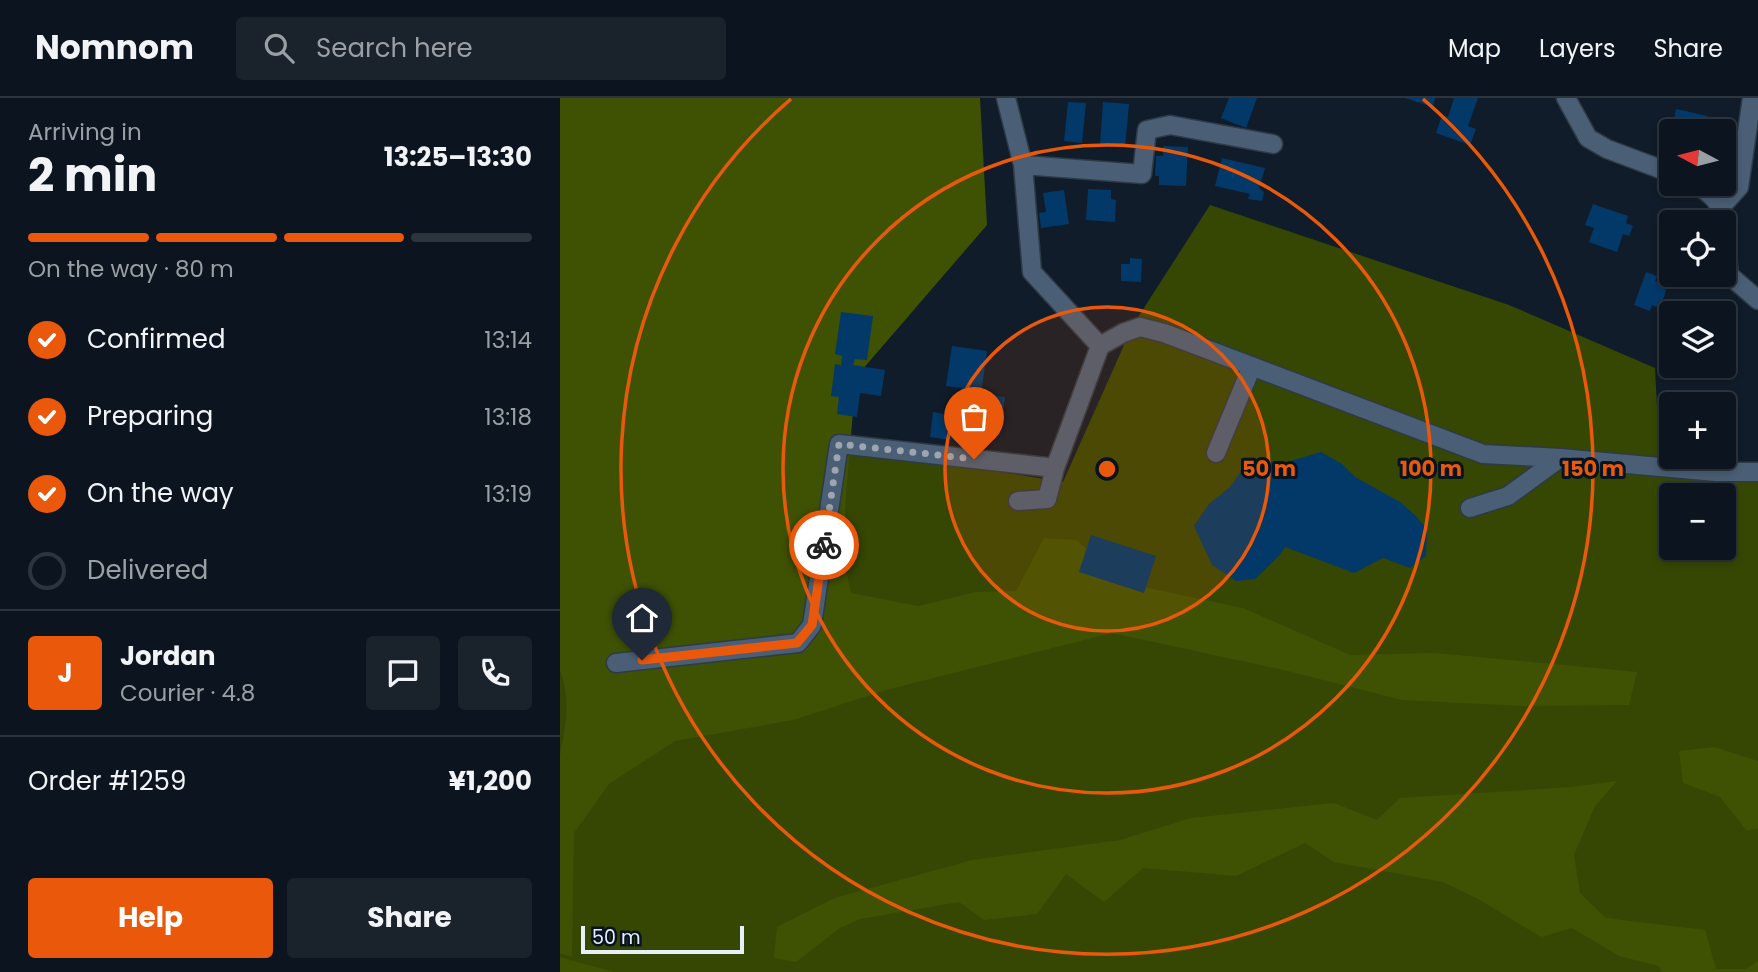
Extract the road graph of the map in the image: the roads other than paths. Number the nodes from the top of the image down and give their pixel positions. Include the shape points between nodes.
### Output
1 (1006, 98) edge
2 (1566, 98) edge
3 (1752, 98) edge
4 (1273, 144) dead end
5 (1023, 165) junction
6 (1659, 168) edge
7 (1725, 210) edge
8 (1736, 281) edge
9 (1758, 300) edge
10 (1100, 346) junction
11 (1252, 366) junction
12 (1216, 453) dead end
13 (1560, 458) junction
14 (1055, 468) junction
15 (1758, 472) edge
16 (1018, 501) dead end
17 (1470, 508) dead end
18 (616, 663) dead end

1 - 5 street
2 - 6 street via 1588,138
3 - 7 street via 1739,187
4 - 5 street via 1170,125 1147,130 1142,174
5 - 10 street via 1032,272
8 - 9 street
10 - 11 street via 1140,327
10 - 14 street
11 - 12 street
11 - 13 street via 1483,454
13 - 15 street
13 - 17 street via 1508,496
14 - 16 street via 1047,499
14 - 18 street via 839,444 812,625 797,643

